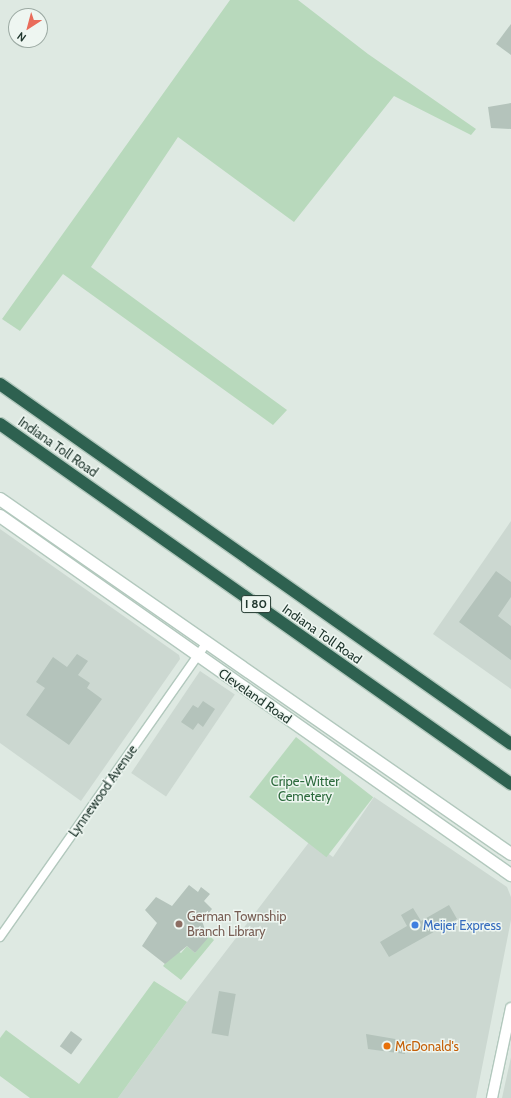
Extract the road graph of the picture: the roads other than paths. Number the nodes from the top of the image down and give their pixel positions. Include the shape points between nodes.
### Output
1 (0, 384) edge
2 (0, 424) edge
3 (0, 499) edge
4 (0, 516) edge
5 (205, 645) junction
6 (198, 656) junction
7 (511, 744) edge
8 (511, 784) edge
9 (511, 854) edge
10 (511, 875) edge
11 (0, 937) edge
12 (511, 1008) edge
13 (492, 1098) edge

1 - 7 highway, Indiana Toll Road / I 80
2 - 8 highway, Indiana Toll Road / I 80
3 - 5 main road, Cleveland Road
4 - 6 main road, Cleveland Road
5 - 6 street, Lynnewood Avenue
5 - 9 main road, Cleveland Road
6 - 10 main road, Cleveland Road
6 - 11 street, Lynnewood Avenue
12 - 13 street

